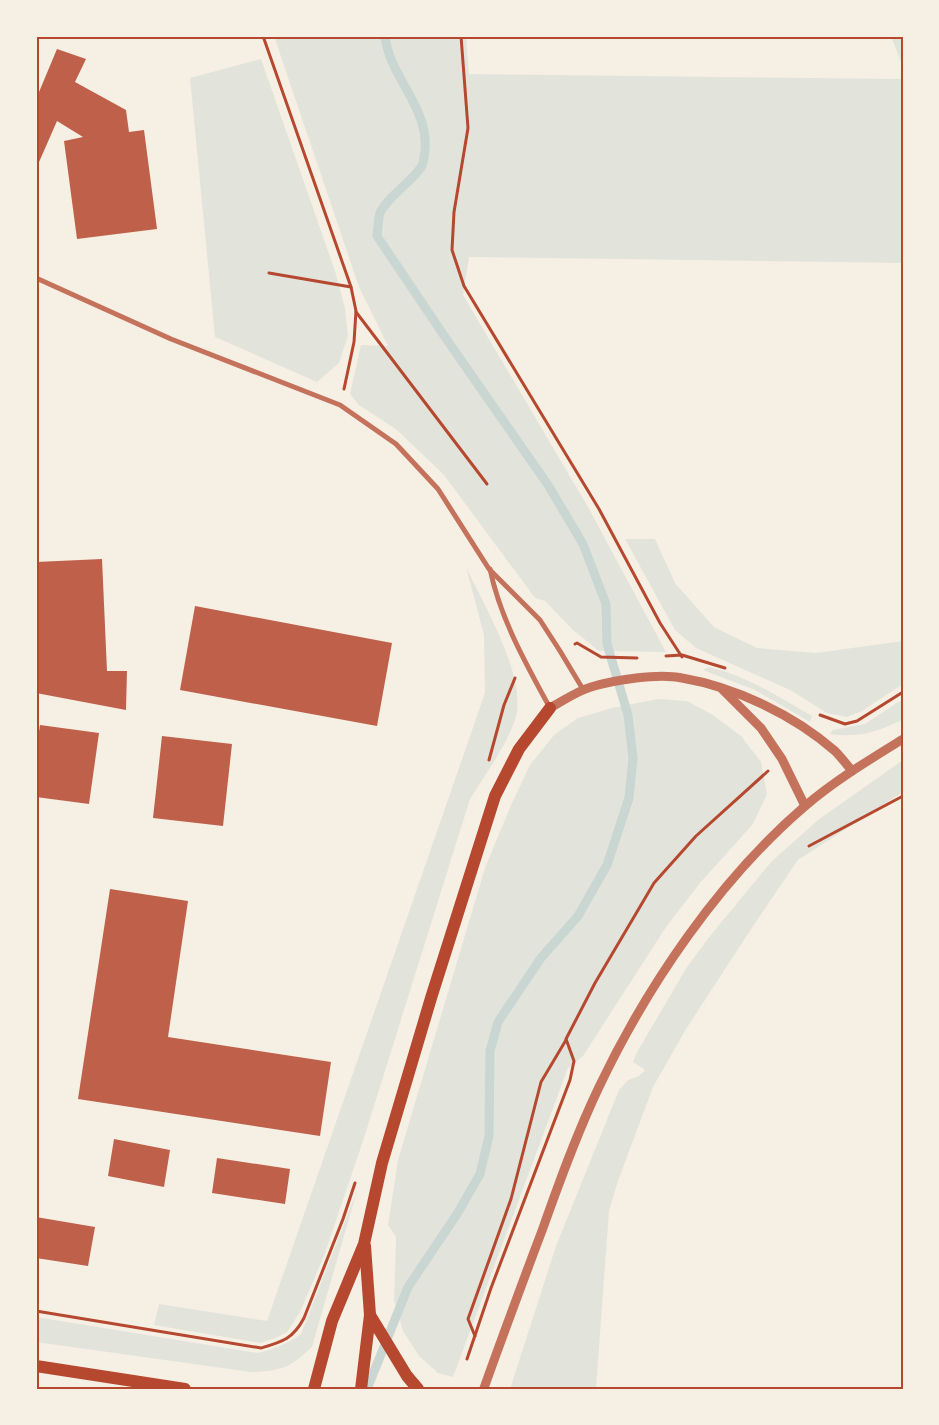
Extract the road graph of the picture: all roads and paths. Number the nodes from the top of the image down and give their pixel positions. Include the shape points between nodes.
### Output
1 (263, 36) edge
2 (461, 36) edge
3 (269, 273) dead end
4 (36, 278) edge
5 (351, 287) junction
6 (356, 311) junction
7 (340, 404) junction
8 (487, 484) dead end
9 (489, 569) junction
10 (560, 650) junction
11 (623, 658) dead end
12 (529, 670) junction
13 (680, 677) junction
14 (719, 687) junction
15 (587, 689) junction
16 (903, 692) edge
17 (550, 708) junction
18 (821, 715) dead end
19 (903, 740) edge
20 (782, 759) junction
21 (487, 767) dead end
22 (852, 772) junction
23 (903, 796) edge
24 (805, 806) junction
25 (809, 846) dead end
26 (566, 1039) junction
27 (356, 1181) dead end
28 (364, 1244) junction
29 (36, 1311) edge
30 (370, 1315) junction
31 (475, 1336) junction
32 (467, 1360) dead end
33 (36, 1366) edge
34 (484, 1388) edge
35 (184, 1389) edge
36 (314, 1389) edge
37 (361, 1389) edge
38 (418, 1389) edge

1 - 5 path
2 - 13 path via 468,128 454,212 452,250 464,286 598,509 660,624 682,655
3 - 5 path
4 - 7 street via 171,339
5 - 6 path
6 - 7 path via 354,342
6 - 8 path
7 - 9 street via 396,444 438,489
9 - 10 street via 540,620
9 - 12 street via 495,593
10 - 11 path via 577,643 601,657
10 - 15 street
12 - 17 street
12 - 21 path via 515,678
13 - 14 street
13 - 15 street via 645,676
14 - 20 street via 761,728
14 - 22 street via 764,704 795,723 837,752
15 - 17 street
16 - 18 path via 857,721 845,724
17 - 28 main road via 519,750 495,796 382,1163
19 - 22 street
20 - 24 street
20 - 26 path via 696,836 654,883
22 - 24 street
23 - 25 path
24 - 34 street via 723,890 683,942 624,1038 598,1088 563,1172
26 - 31 path via 574,1061 570,1080
26 - 31 path via 541,1082 511,1199 468,1319
27 - 29 path via 304,1318 290,1337 278,1343 261,1348
28 - 30 main road
28 - 36 main road via 332,1321
30 - 37 main road
30 - 38 main road
31 - 32 path
33 - 35 main road

